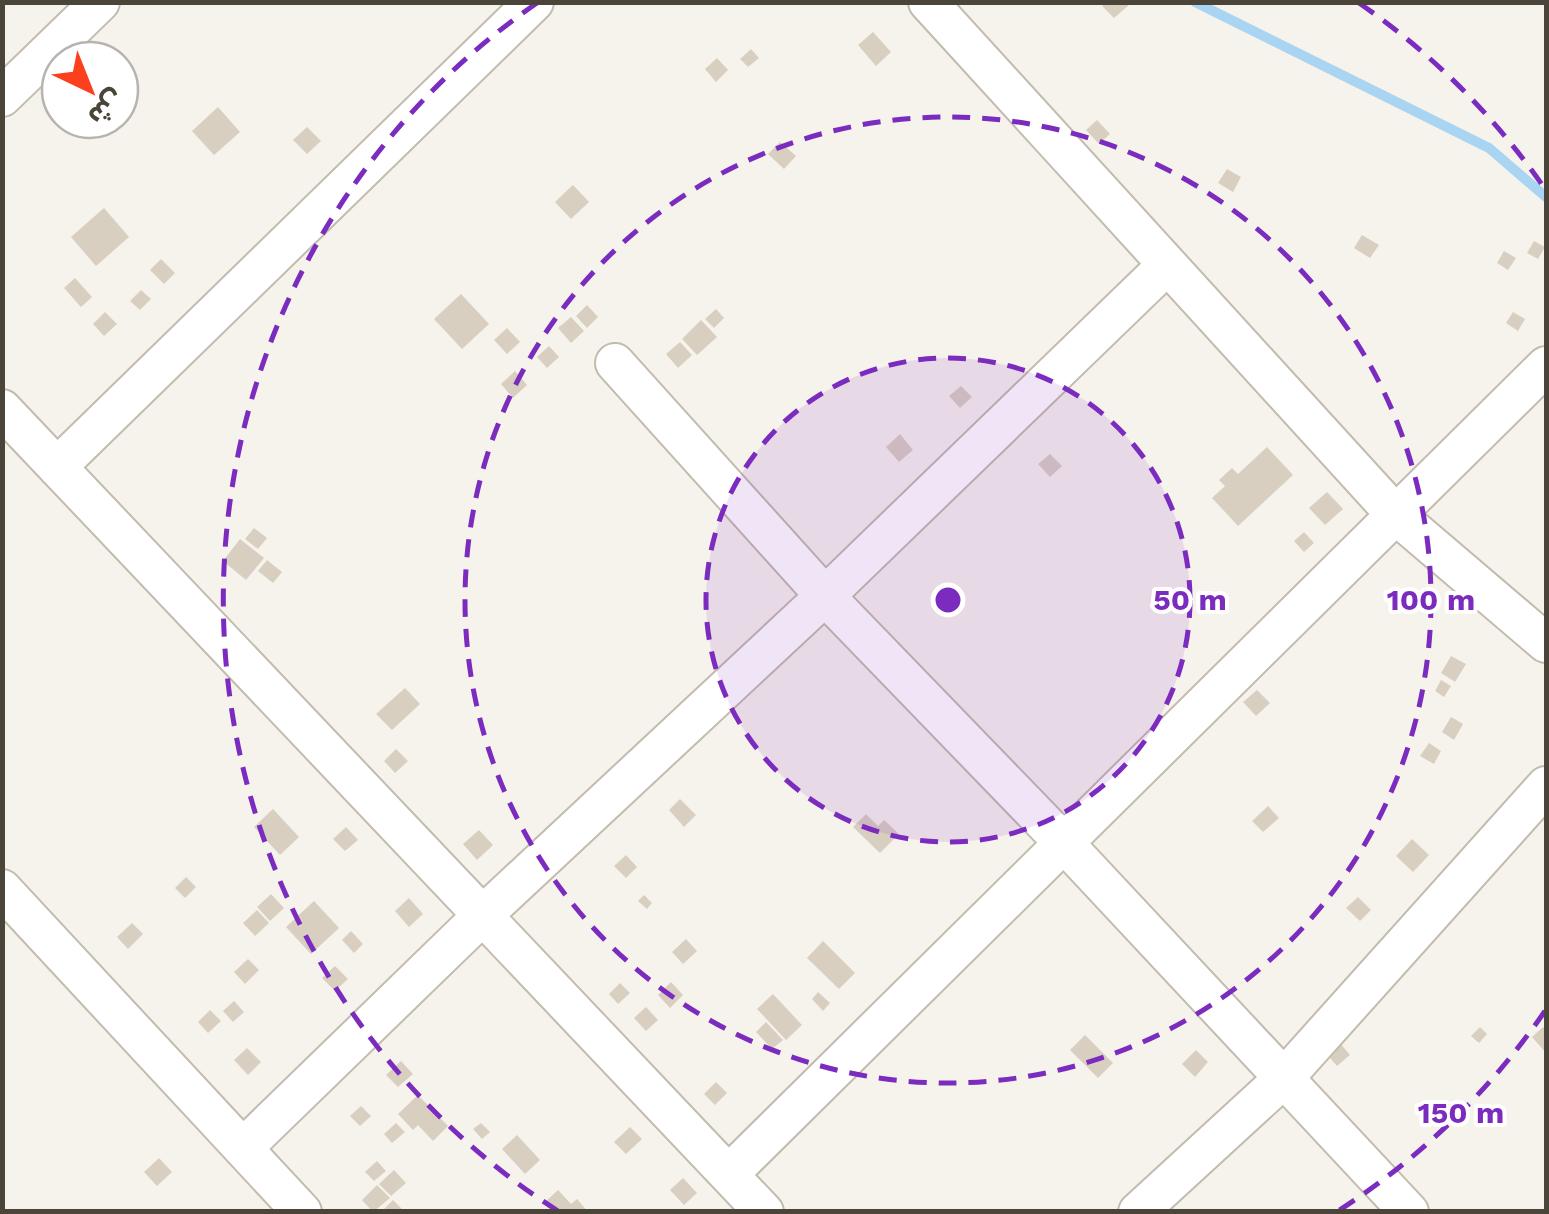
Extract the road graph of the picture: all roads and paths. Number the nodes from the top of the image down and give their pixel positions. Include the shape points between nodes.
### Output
1 (100, 2) edge
2 (534, 2) edge
3 (928, 2) edge
4 (2, 97) edge
5 (1167, 264) junction
6 (615, 363) dead end
7 (1546, 366) edge
8 (2, 409) edge
9 (57, 466) junction
10 (1396, 514) junction
11 (826, 596) junction
12 (1546, 643) edge
13 (1546, 786) edge
14 (1064, 843) junction
15 (11, 916) edge
16 (483, 916) junction
17 (1284, 1078) junction
18 (243, 1148) junction
19 (729, 1174) junction
20 (302, 1212) edge
21 (764, 1212) edge
22 (1138, 1212) edge
23 (1409, 1212) edge

1 - 4 street
2 - 9 street
3 - 5 street
5 - 10 street
5 - 11 street
6 - 11 street
7 - 10 street
8 - 9 street
9 - 16 street
10 - 12 street
10 - 14 street
11 - 14 street
11 - 16 street
13 - 17 street
14 - 17 street
14 - 19 street
15 - 18 street
16 - 18 street
16 - 19 street
17 - 22 street
17 - 23 street
18 - 20 street
19 - 21 street

